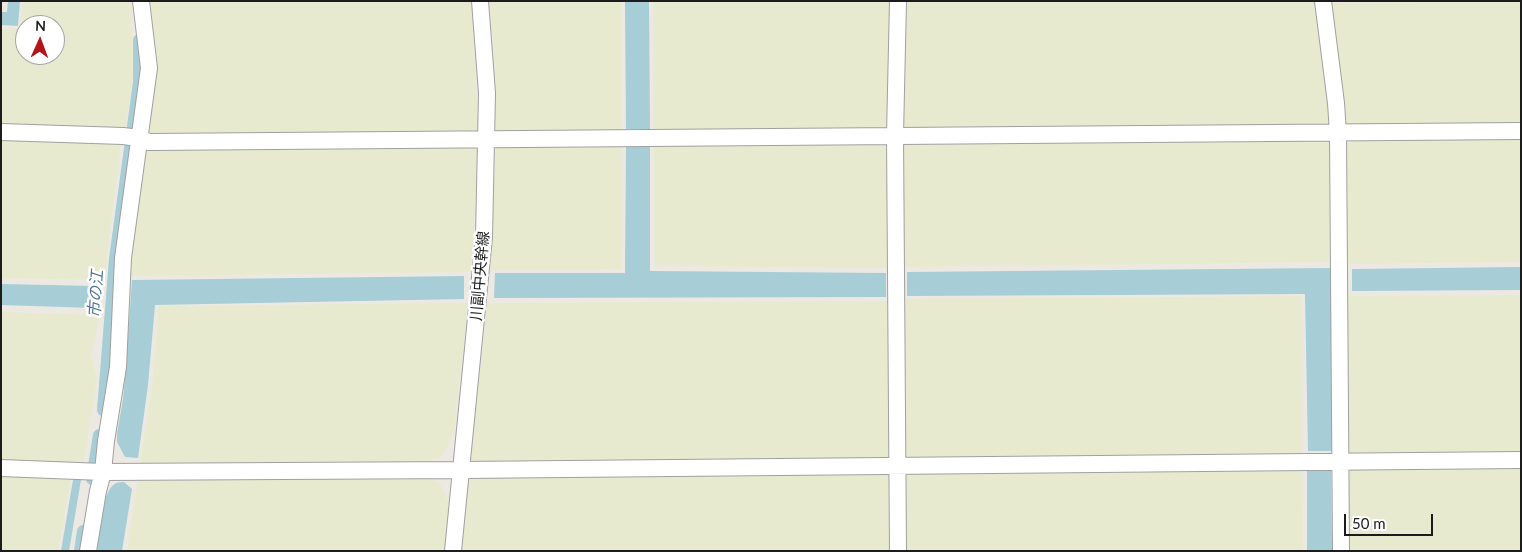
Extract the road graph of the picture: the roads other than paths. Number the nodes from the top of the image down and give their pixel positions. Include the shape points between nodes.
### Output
1 (141, 1) edge
2 (480, 1) edge
3 (898, 1) edge
4 (1323, 1) edge
5 (1521, 131) edge
6 (1, 132) edge
7 (1338, 133) junction
8 (895, 135) junction
9 (131, 137) junction
10 (486, 140) junction
11 (1341, 460) junction
12 (1521, 460) edge
13 (897, 465) junction
14 (1, 468) edge
15 (462, 470) junction
16 (103, 472) junction
17 (88, 551) edge
18 (453, 551) edge
19 (898, 551) edge
20 (1341, 551) edge

1 - 9 street via 149,68
2 - 10 street, 川副中央幹線 via 487,93
3 - 8 street
4 - 7 street
5 - 7 street
6 - 9 street
7 - 8 street
7 - 11 street
8 - 10 street
8 - 13 street
9 - 10 street via 149,142
9 - 16 street via 118,367
10 - 15 street, 川副中央幹線 via 484,237
11 - 12 street
11 - 13 street
11 - 20 street
13 - 15 street
13 - 19 street
14 - 16 street
15 - 16 street
15 - 18 street, 川副中央幹線
16 - 17 street

